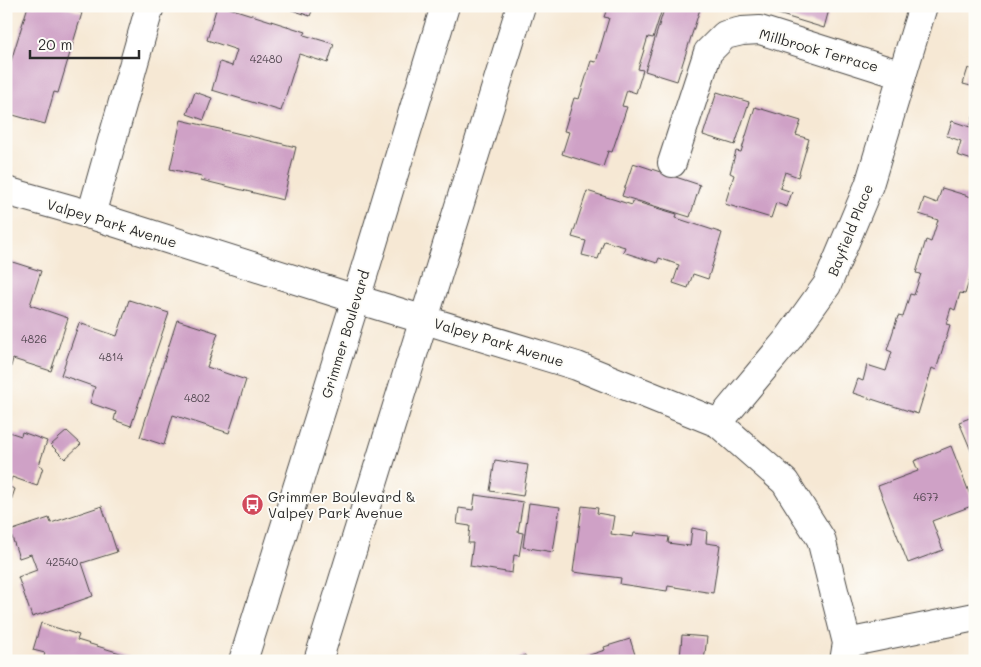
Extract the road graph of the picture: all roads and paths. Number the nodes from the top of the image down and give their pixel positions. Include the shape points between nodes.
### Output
1 (150, 6) edge
2 (445, 6) edge
3 (520, 6) edge
4 (923, 6) edge
5 (902, 75) junction
6 (672, 162) dead end
7 (6, 191) edge
8 (91, 215) junction
9 (356, 299) junction
10 (424, 320) junction
11 (718, 423) junction
12 (975, 617) edge
13 (846, 652) edge
14 (243, 661) edge
15 (318, 661) edge

1 - 8 street
2 - 9 street, Grimmer Boulevard
3 - 10 street
4 - 5 street, Bayfield Place
5 - 6 street, Millbrook Terrace via 760,30 725,35 708,52
5 - 11 street, Bayfield Place via 869,185 827,285 789,338
7 - 8 street, Valpey Park Avenue
8 - 9 street, Valpey Park Avenue
9 - 10 street, Valpey Park Avenue
9 - 14 street, Grimmer Boulevard
10 - 11 street, Valpey Park Avenue via 577,366
10 - 15 street
11 - 13 street, Valpey Park Avenue via 785,482 821,539
12 - 13 street

